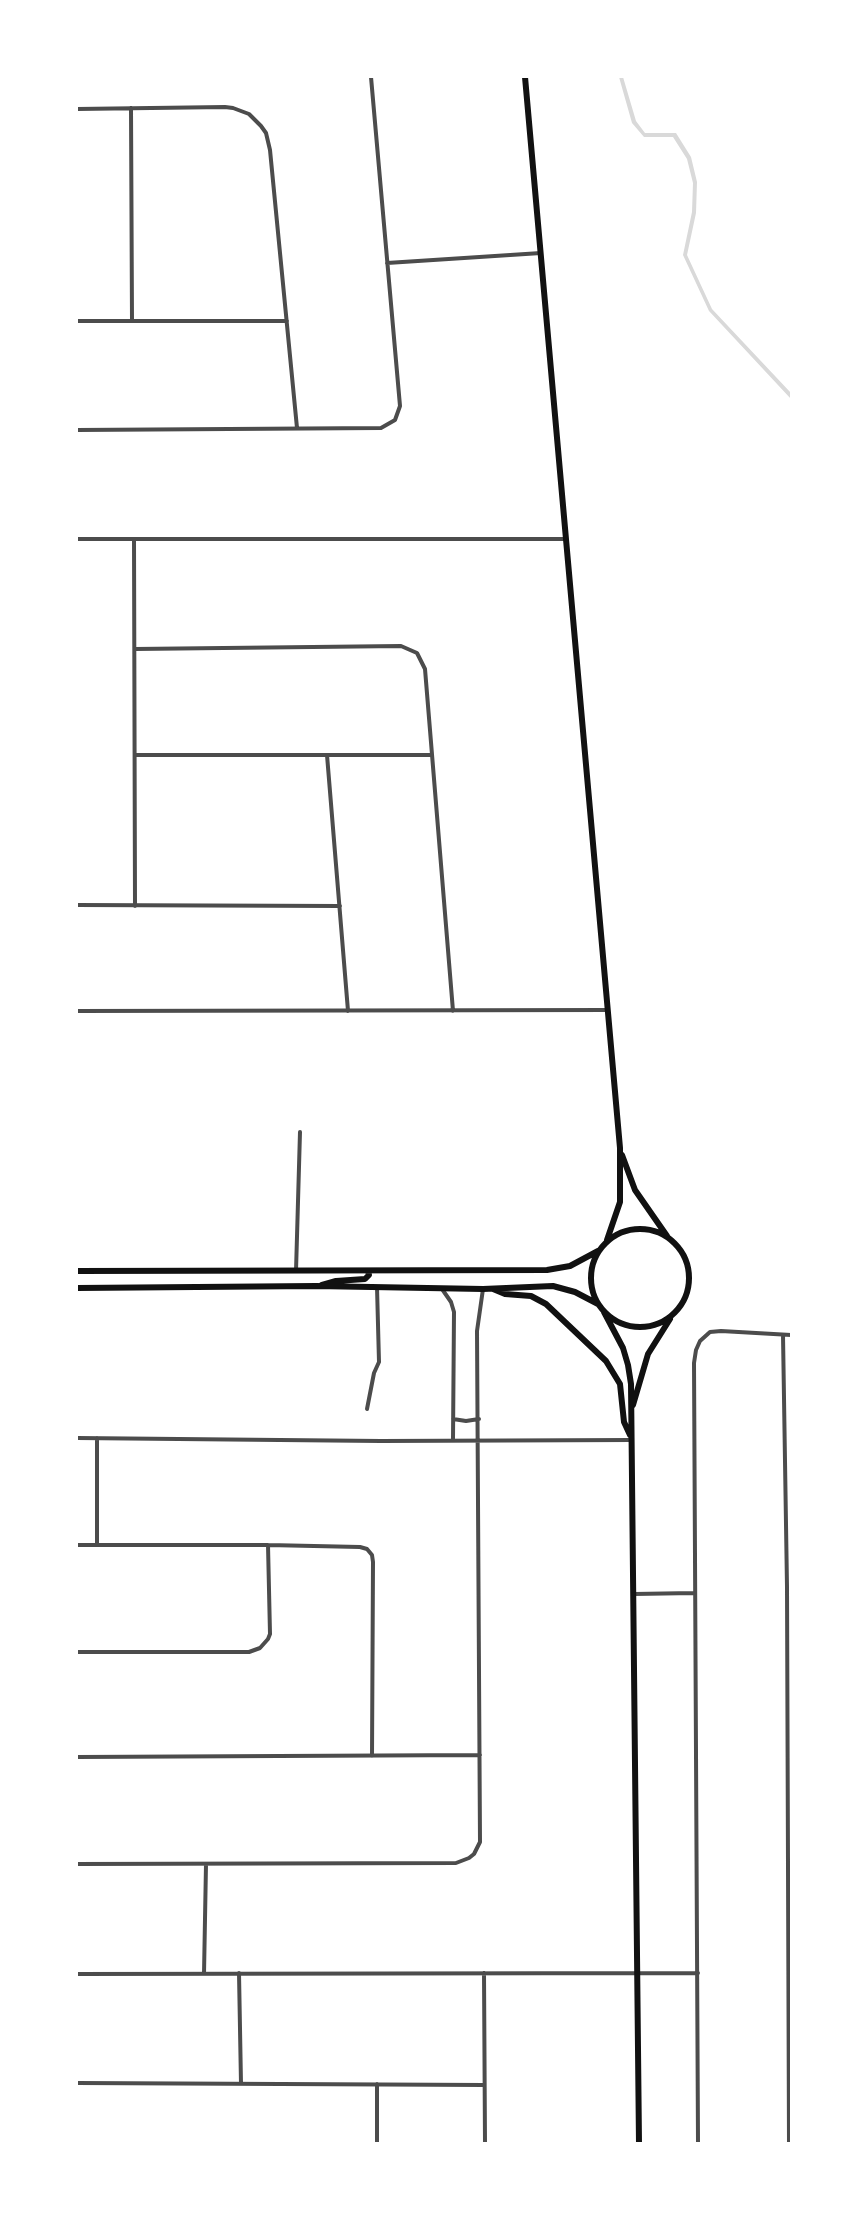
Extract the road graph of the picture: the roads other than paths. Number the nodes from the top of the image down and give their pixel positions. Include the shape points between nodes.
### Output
1 (371, 77) edge
2 (526, 77) edge
3 (130, 108) junction
4 (77, 109) edge
5 (541, 253) junction
6 (387, 263) junction
7 (77, 321) edge
8 (132, 321) junction
9 (287, 321) junction
10 (297, 428) junction
11 (77, 430) edge
12 (77, 539) edge
13 (134, 539) junction
14 (566, 539) junction
15 (135, 649) junction
16 (136, 755) junction
17 (327, 755) junction
18 (432, 755) junction
19 (77, 905) edge
20 (135, 906) junction
21 (340, 906) junction
22 (453, 1010) junction
23 (607, 1010) junction
24 (348, 1011) junction
25 (77, 1012) edge
26 (300, 1132) dead end
27 (620, 1148) junction
28 (668, 1238) junction
29 (607, 1240) junction
30 (598, 1251) junction
31 (296, 1271) junction
32 (368, 1271) junction
33 (77, 1272) edge
34 (316, 1286) junction
35 (377, 1287) junction
36 (77, 1288) edge
37 (442, 1289) junction
38 (483, 1289) junction
39 (491, 1289) junction
40 (598, 1304) junction
41 (604, 1312) junction
42 (672, 1316) junction
43 (783, 1335) junction
44 (791, 1335) edge
45 (367, 1409) dead end
46 (631, 1415) junction
47 (454, 1418) junction
48 (478, 1419) junction
49 (77, 1438) edge
50 (97, 1438) junction
51 (454, 1439) junction
52 (632, 1439) junction
53 (479, 1440) junction
54 (77, 1545) edge
55 (97, 1545) junction
56 (268, 1545) junction
57 (789, 1587) edge
58 (694, 1593) junction
59 (634, 1594) junction
60 (77, 1652) edge
61 (480, 1755) junction
62 (372, 1756) junction
63 (77, 1757) edge
64 (77, 1864) edge
65 (206, 1864) junction
66 (790, 1875) edge
67 (484, 1973) junction
68 (638, 1973) junction
69 (698, 1973) junction
70 (77, 1974) edge
71 (204, 1974) junction
72 (239, 1974) junction
73 (77, 2083) edge
74 (241, 2084) junction
75 (377, 2084) junction
76 (484, 2085) junction
77 (377, 2143) edge
78 (485, 2143) edge
79 (638, 2143) edge
80 (698, 2143) edge
81 (789, 2143) edge

1 - 6 street
2 - 5 main road
3 - 4 street
3 - 8 street
3 - 9 street via 233,108 249,114 261,126 266,133 270,150
5 - 6 street
5 - 14 main road
6 - 10 street via 400,406 397,416 391,424 381,428
7 - 8 street
8 - 9 street
9 - 10 street
10 - 11 street
12 - 13 street
13 - 14 street
13 - 15 street
14 - 23 main road
15 - 16 street
15 - 18 street via 407,647 417,653 424,663
16 - 17 street
16 - 20 street
17 - 18 street
17 - 21 street
18 - 22 street
19 - 20 street
20 - 21 street
21 - 24 street
22 - 23 street
22 - 24 street
23 - 27 main road
24 - 25 street
26 - 31 street
27 - 28 main road via 635,1190
27 - 29 main road via 620,1202
28 - 29 main road via 650,1230 631,1229
28 - 42 main road via 681,1251 689,1274 684,1299
29 - 30 main road
30 - 32 main road via 577,1263 555,1270
30 - 40 main road via 590,1277 592,1291
31 - 32 main road
31 - 33 main road
32 - 34 main road via 368,1277 365,1279 334,1281
34 - 35 main road
34 - 36 main road
35 - 37 main road
35 - 45 street via 379,1362 374,1373
37 - 38 main road
37 - 47 street via 453,1308
38 - 39 main road
38 - 48 street via 478,1331
39 - 40 main road via 560,1287
39 - 52 main road via 505,1294 531,1296 546,1304 606,1361 620,1384 624,1422
40 - 41 main road
41 - 42 main road via 625,1325 638,1327 656,1324
41 - 46 main road via 623,1348 628,1365
42 - 46 main road via 648,1354 638,1382
43 - 44 street
43 - 57 street
43 - 58 street via 710,1332 700,1341 696,1350
46 - 52 main road
47 - 48 street via 466,1422
47 - 51 street
48 - 53 street
49 - 50 street
50 - 51 street
50 - 55 street
51 - 53 street
52 - 53 street
52 - 59 main road
53 - 61 street
54 - 55 street
55 - 56 street
56 - 60 street via 270,1634 260,1648 249,1652
56 - 62 street via 360,1547 367,1549 372,1555
57 - 66 street
58 - 59 street
58 - 69 street
59 - 68 main road
61 - 62 street
61 - 65 street via 480,1842 474,1854 463,1862
62 - 63 street
64 - 65 street
65 - 71 street
66 - 81 street
67 - 68 street
67 - 72 street
67 - 76 street
68 - 69 street
68 - 79 main road
69 - 80 street
70 - 71 street
71 - 72 street
72 - 74 street
73 - 74 street
74 - 75 street
75 - 76 street
75 - 77 street
76 - 78 street

